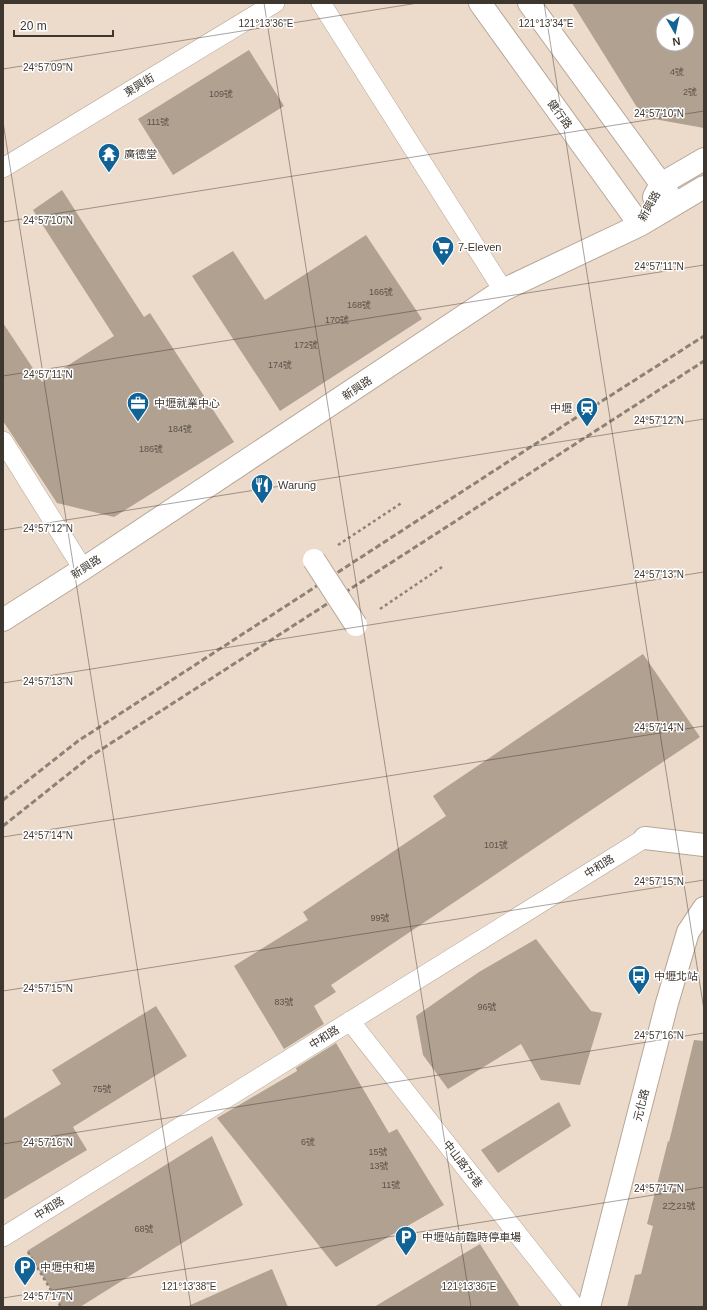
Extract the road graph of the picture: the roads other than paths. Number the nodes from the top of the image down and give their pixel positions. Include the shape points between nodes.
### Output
1 (275, 3) edge
2 (321, 3) edge
3 (480, 3) edge
4 (529, 3) edge
5 (704, 159) edge
6 (3, 168) edge
7 (661, 184) junction
8 (704, 187) edge
9 (675, 203) junction
10 (640, 225) junction
11 (503, 290) junction
12 (3, 441) edge
13 (314, 560) road end
14 (83, 570) junction
15 (3, 620) edge
16 (356, 625) road end
17 (646, 838) joint
18 (704, 845) edge
19 (704, 908) edge
20 (350, 1020) junction
21 (9, 1233) edge
22 (575, 1307) edge
23 (589, 1307) edge

1 - 6 lane, 東興街
2 - 11 lane
3 - 10 street, 健行路
4 - 7 street
5 - 7 street, 新興路
7 - 9 street
7 - 10 street, 新興路
8 - 9 street
9 - 10 street
10 - 11 street, 新興路
11 - 14 street, 新興路
12 - 14 lane
13 - 16 street, bridge
14 - 15 street, 新興路
17 - 18 street
17 - 20 lane, 中和路
19 - 23 street, 元化路 via 688,932 684,945
20 - 21 lane, 中和路
20 - 22 lane, 中山路75巷

